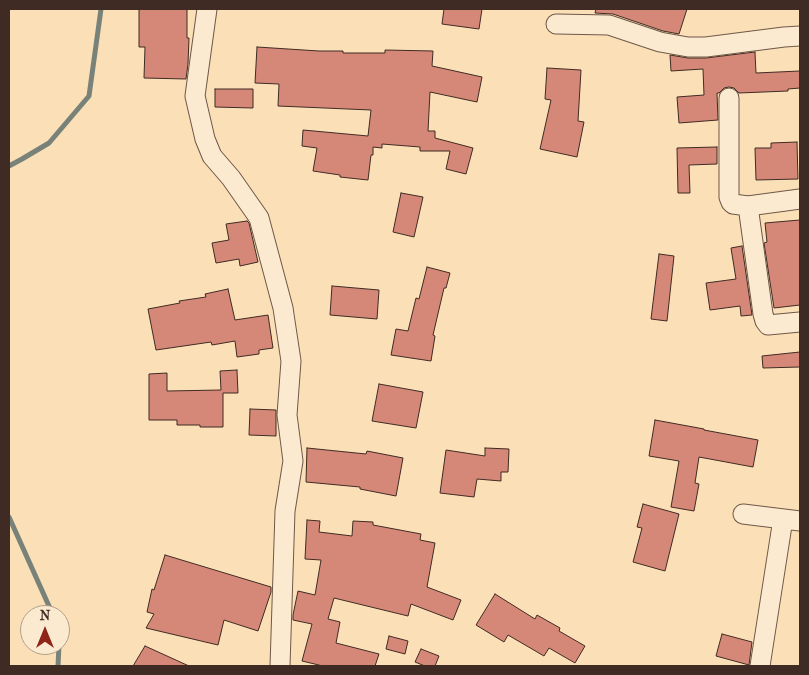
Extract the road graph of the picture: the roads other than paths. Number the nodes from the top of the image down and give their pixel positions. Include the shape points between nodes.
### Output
1 (207, 9) edge
2 (556, 24) dead end
3 (800, 36) edge
4 (730, 98) dead end
5 (800, 199) edge
6 (748, 206) junction
7 (800, 322) edge
8 (743, 514) dead end
9 (792, 520) edge
10 (280, 666) edge
11 (760, 666) edge

1 - 10 street via 195,96 205,139 212,156 259,218 284,308 291,361 287,415 293,462 285,511
2 - 3 street via 609,25 660,42 688,47
4 - 6 street via 729,198 733,204
5 - 6 street
6 - 7 street via 765,321 768,325
8 - 9 street
9 - 11 street

